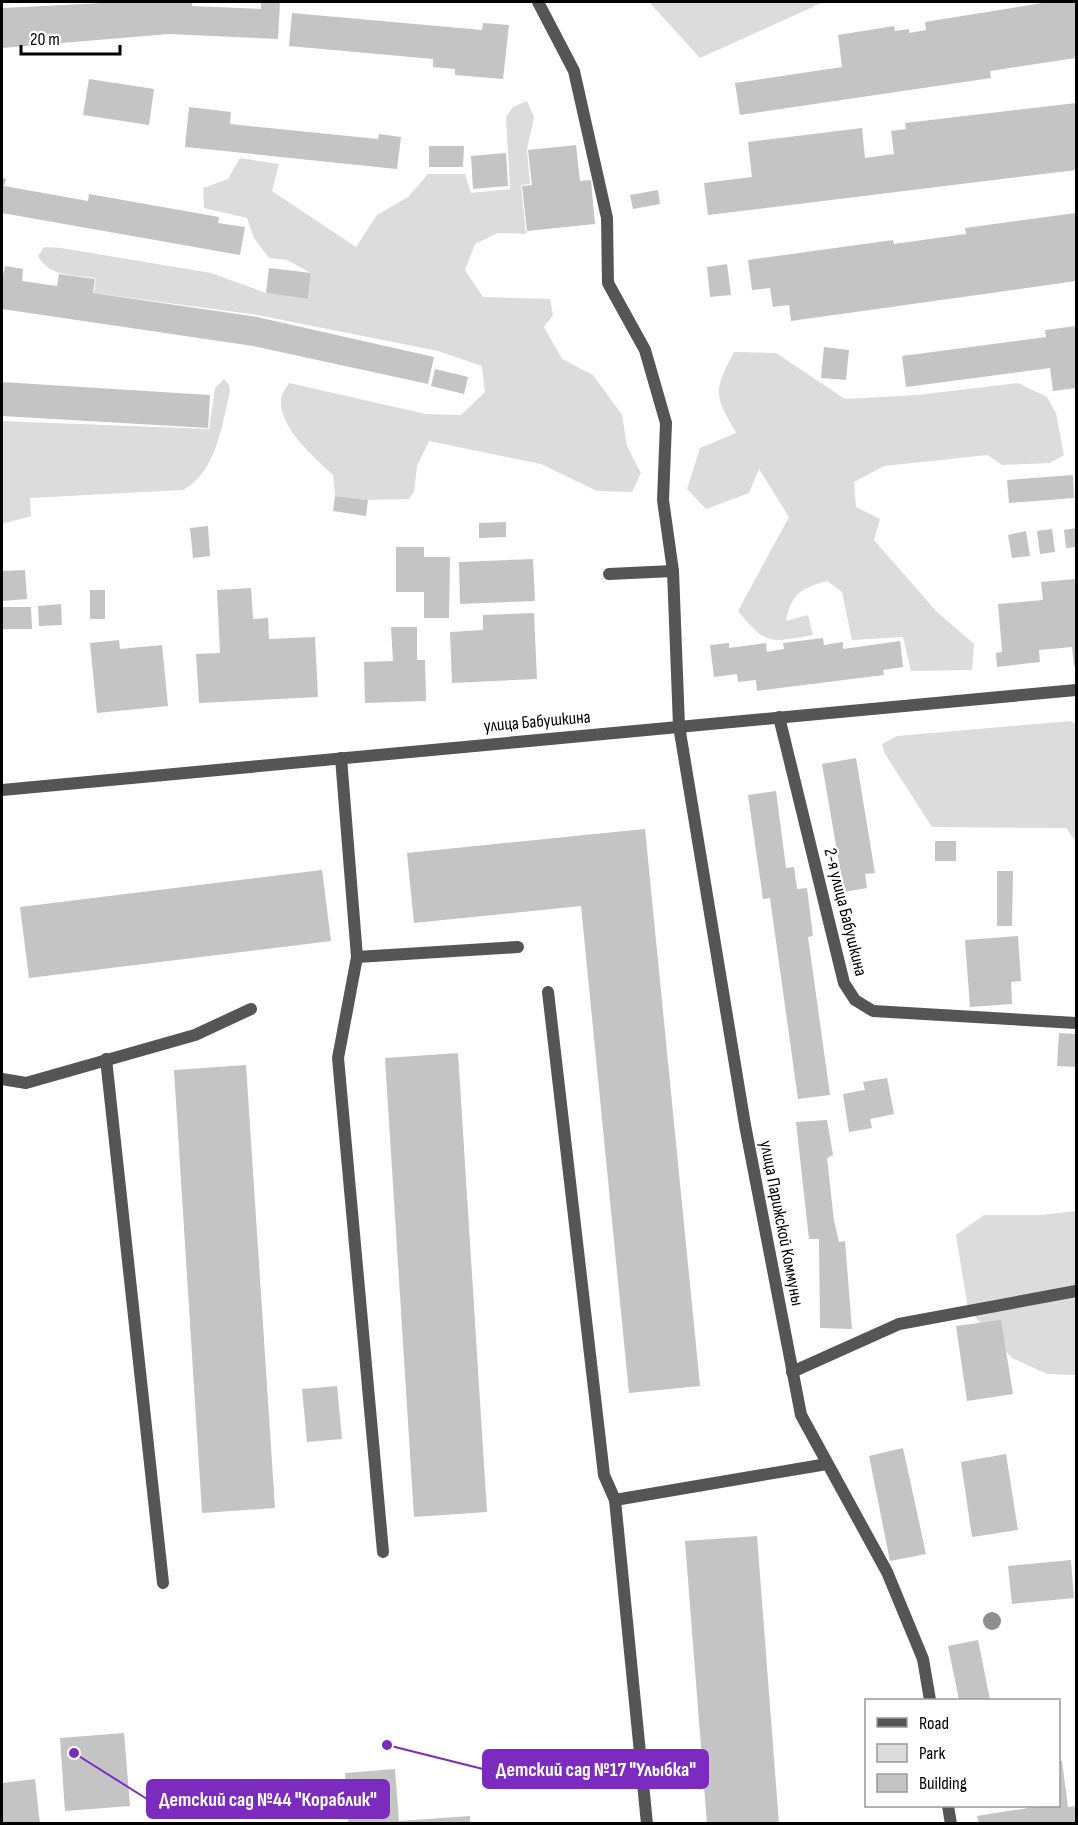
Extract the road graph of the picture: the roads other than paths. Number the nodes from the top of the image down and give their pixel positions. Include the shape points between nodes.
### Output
1 (538, 2) edge
2 (673, 571) junction
3 (609, 574) dead end
4 (1077, 690) edge
5 (779, 717) junction
6 (679, 726) junction
7 (341, 758) junction
8 (2, 790) edge
9 (518, 947) dead end
10 (357, 957) junction
11 (548, 993) dead end
12 (251, 1009) dead end
13 (1077, 1023) edge
14 (105, 1059) junction
15 (2, 1079) edge
16 (1077, 1291) edge
17 (792, 1372) junction
18 (827, 1464) junction
19 (615, 1500) junction
20 (383, 1552) dead end
21 (163, 1583) dead end
22 (930, 1699) edge
23 (948, 1807) edge
24 (647, 1824) edge
25 (951, 1824) edge

1 - 2 street, улица Парижской Коммуны via 574,71 607,219 608,283 645,350 666,423 663,500
2 - 3 street
2 - 6 street, улица Парижской Коммуны
4 - 5 street, улица Бабушкина
5 - 6 street, улица Бабушкина
5 - 13 street, 2-я улица Бабушкина via 844,983 855,1000 873,1011
6 - 7 street, улица Бабушкина
6 - 17 street, улица Парижской Коммуны via 745,1125
7 - 8 street, улица Бабушкина
7 - 10 street
9 - 10 street
10 - 20 street via 338,1058
11 - 19 street via 604,1475
12 - 14 street via 195,1035
14 - 15 street via 26,1083
14 - 21 street
16 - 17 street via 899,1324
17 - 18 street, улица Парижской Коммуны via 801,1415
18 - 19 street
18 - 22 street, улица Парижской Коммуны via 887,1572 923,1659
19 - 24 street
23 - 25 street

